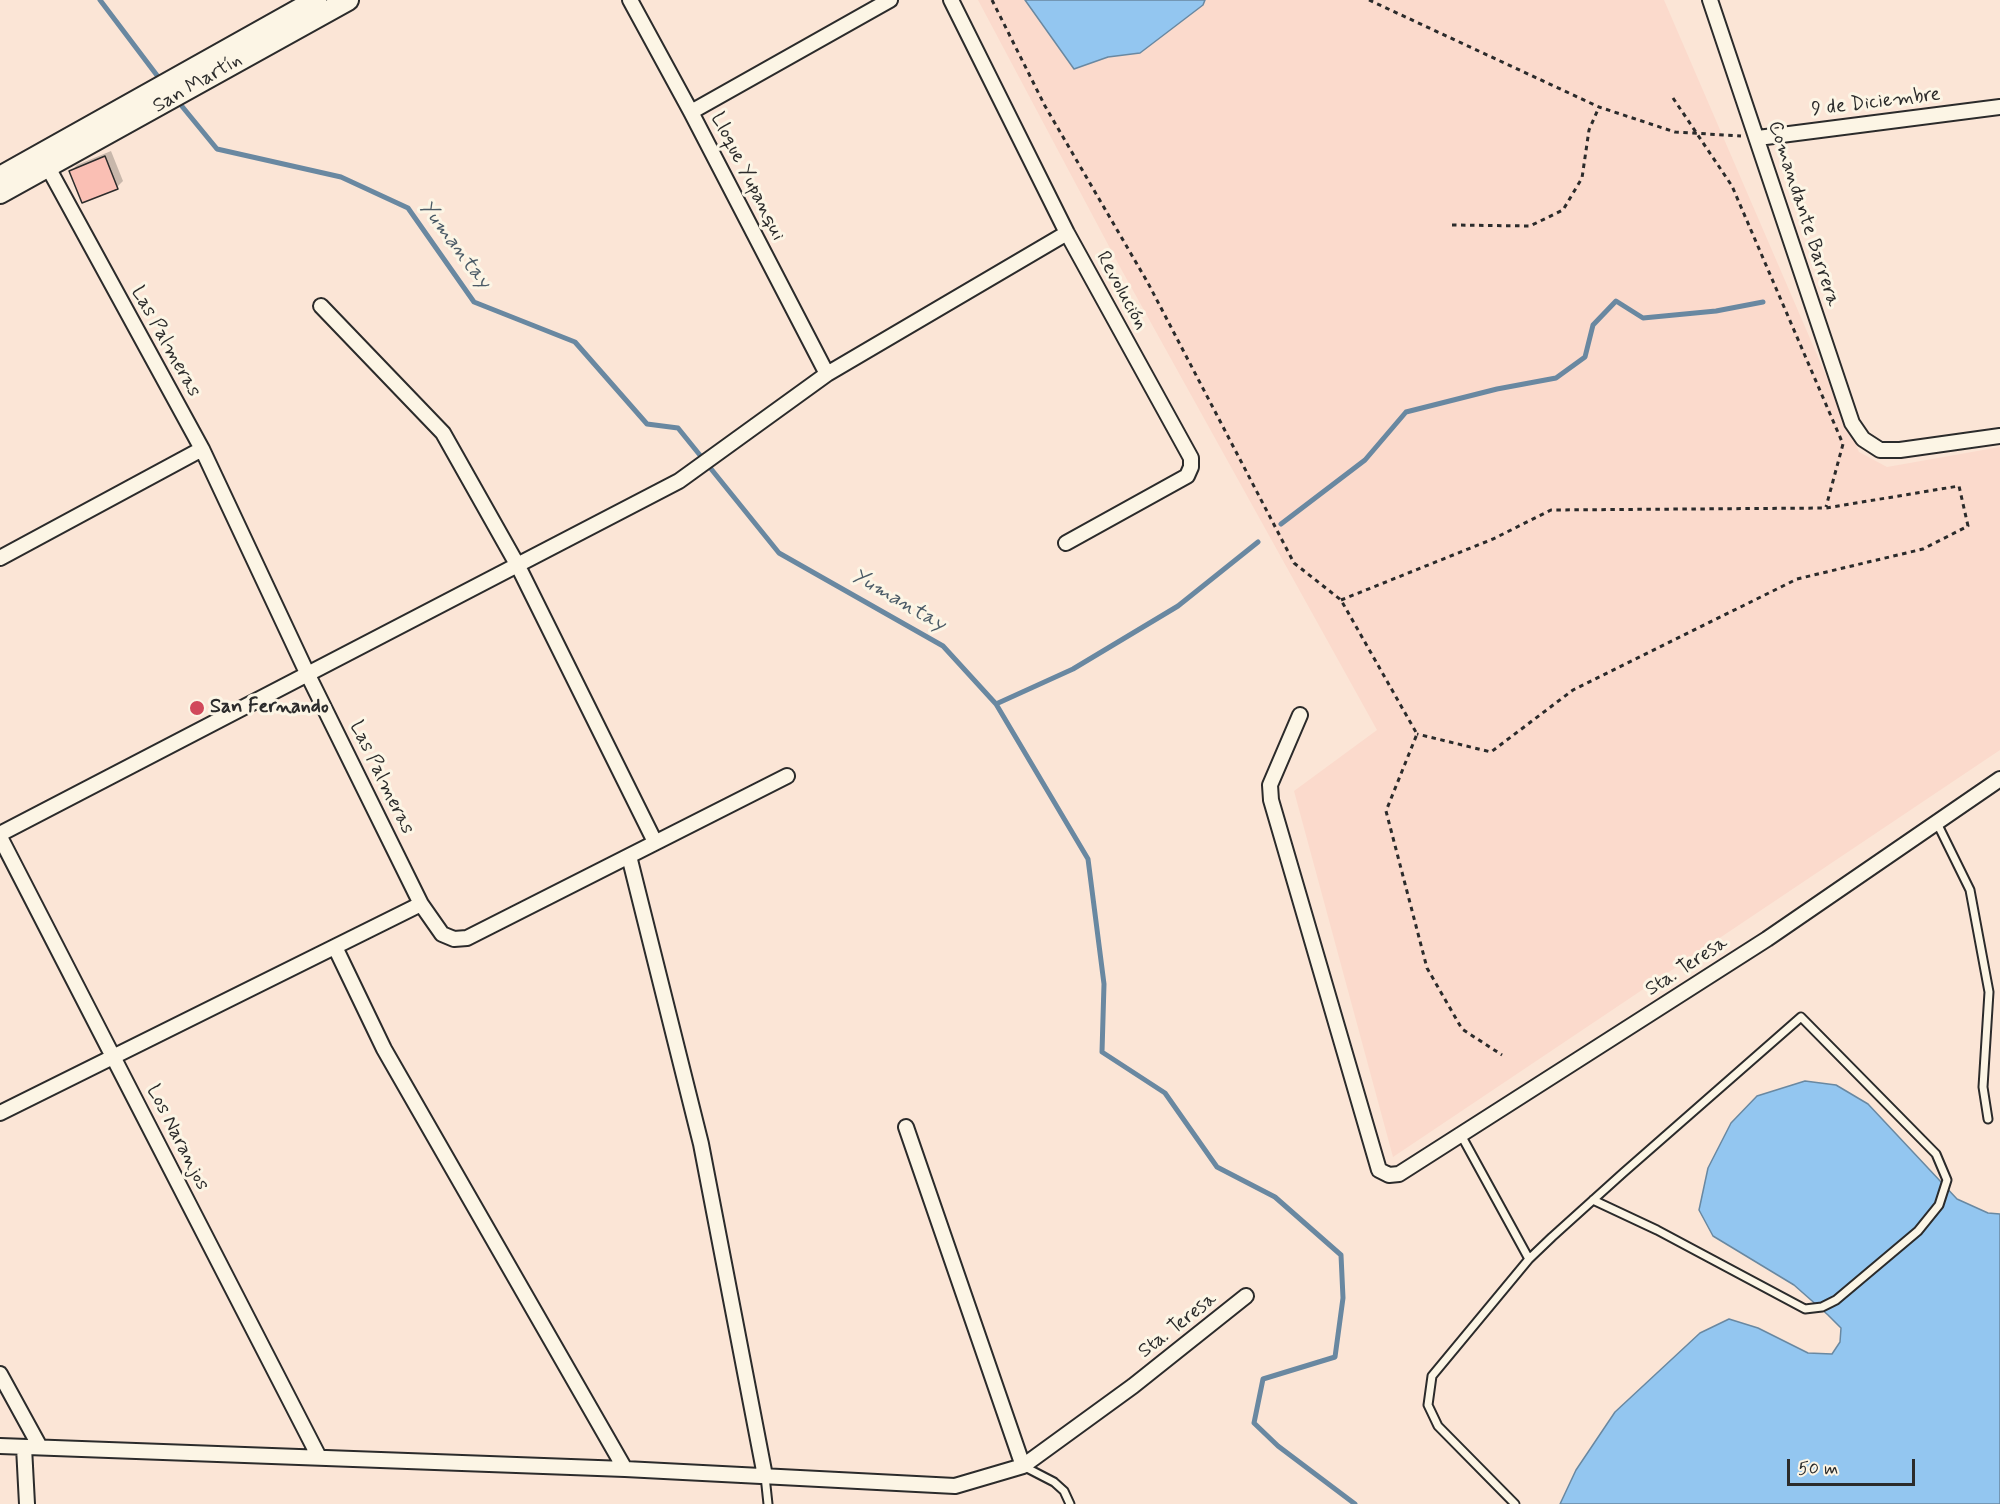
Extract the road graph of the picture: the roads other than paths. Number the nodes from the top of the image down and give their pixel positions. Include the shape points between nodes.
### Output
1 (348, 0) edge
2 (630, 0) edge
3 (890, 0) edge
4 (951, 0) edge
5 (1710, 0) edge
6 (321, 4) edge
7 (2000, 107) edge
8 (691, 112) junction
9 (1758, 138) junction
10 (44, 161) junction
11 (0, 177) edge
12 (0, 193) edge
13 (1067, 233) junction
14 (321, 306) dead end
15 (827, 374) junction
16 (2000, 436) edge
17 (202, 450) junction
18 (1066, 543) dead end
19 (0, 558) edge
20 (518, 566) junction
21 (308, 675) junction
22 (1300, 715) dead end
23 (787, 776) dead end
24 (2000, 779) edge
25 (1937, 823) junction
26 (0, 835) edge
27 (655, 842) junction
28 (629, 856) junction
29 (421, 904) junction
30 (335, 947) junction
31 (113, 1056) junction
32 (0, 1113) edge
33 (1988, 1119) dead end
34 (906, 1127) dead end
35 (1461, 1135) junction
36 (1593, 1200) junction
37 (1529, 1259) junction
38 (1246, 1296) dead end
39 (0, 1374) edge
40 (0, 1446) edge
41 (40, 1446) junction
42 (24, 1447) junction
43 (319, 1457) junction
44 (1023, 1466) junction
45 (625, 1469) junction
46 (765, 1476) junction
47 (27, 1504) edge
48 (768, 1504) edge
49 (1070, 1504) edge
50 (1515, 1504) edge

1 - 6 main road, San Martín
2 - 8 street, Lloque Yupanqui
3 - 8 street
4 - 13 street, Revolución
5 - 9 street, Comandante Barrera
6 - 10 main road, San Martín
7 - 9 street, 9 de Diciembre
8 - 15 street, Lloque Yupanqui
9 - 16 street, Comandante Barrera via 1852,423 1863,439 1880,450 1900,450
10 - 11 main road
10 - 12 main road
10 - 17 street, Las Palmeras
13 - 15 street
13 - 18 street, Revolución via 1191,458 1191,467 1187,476
14 - 20 street via 443,433
15 - 20 street via 679,481
17 - 19 street
17 - 21 street, Las Palmeras
20 - 21 street
20 - 27 street
21 - 26 street
21 - 29 street, Las Palmeras
22 - 35 street, Sta. Teresa via 1270,785 1271,800 1379,1170 1399,1174
23 - 27 street, Las Palmeras
24 - 25 street, Sta. Teresa
25 - 33 lane via 1970,890 1989,992 1983,1087
25 - 35 street, Sta. Teresa via 1767,939
26 - 31 street, Los Naranjos
27 - 28 street, Las Palmeras
28 - 29 street, Las Palmeras via 467,938 454,939 442,934
28 - 46 street via 701,1144
29 - 30 street
30 - 31 street
30 - 45 street via 384,1049
31 - 32 street
31 - 43 street, Los Naranjos
34 - 44 street
35 - 37 lane
36 - 36 lane via 1801,1017 1936,1154 1947,1180 1939,1205 1918,1231 1836,1300 1805,1309
36 - 37 lane
37 - 50 lane via 1432,1376 1428,1405 1438,1426
38 - 44 street, Sta. Teresa via 1133,1386
39 - 41 street
40 - 42 street, Sta. Teresa
41 - 42 street, Sta. Teresa
41 - 43 street, Sta. Teresa
42 - 47 street
43 - 45 street, Sta. Teresa
44 - 46 street, Sta. Teresa via 955,1486
44 - 49 lane via 1054,1482
45 - 46 street, Sta. Teresa
46 - 48 lane

